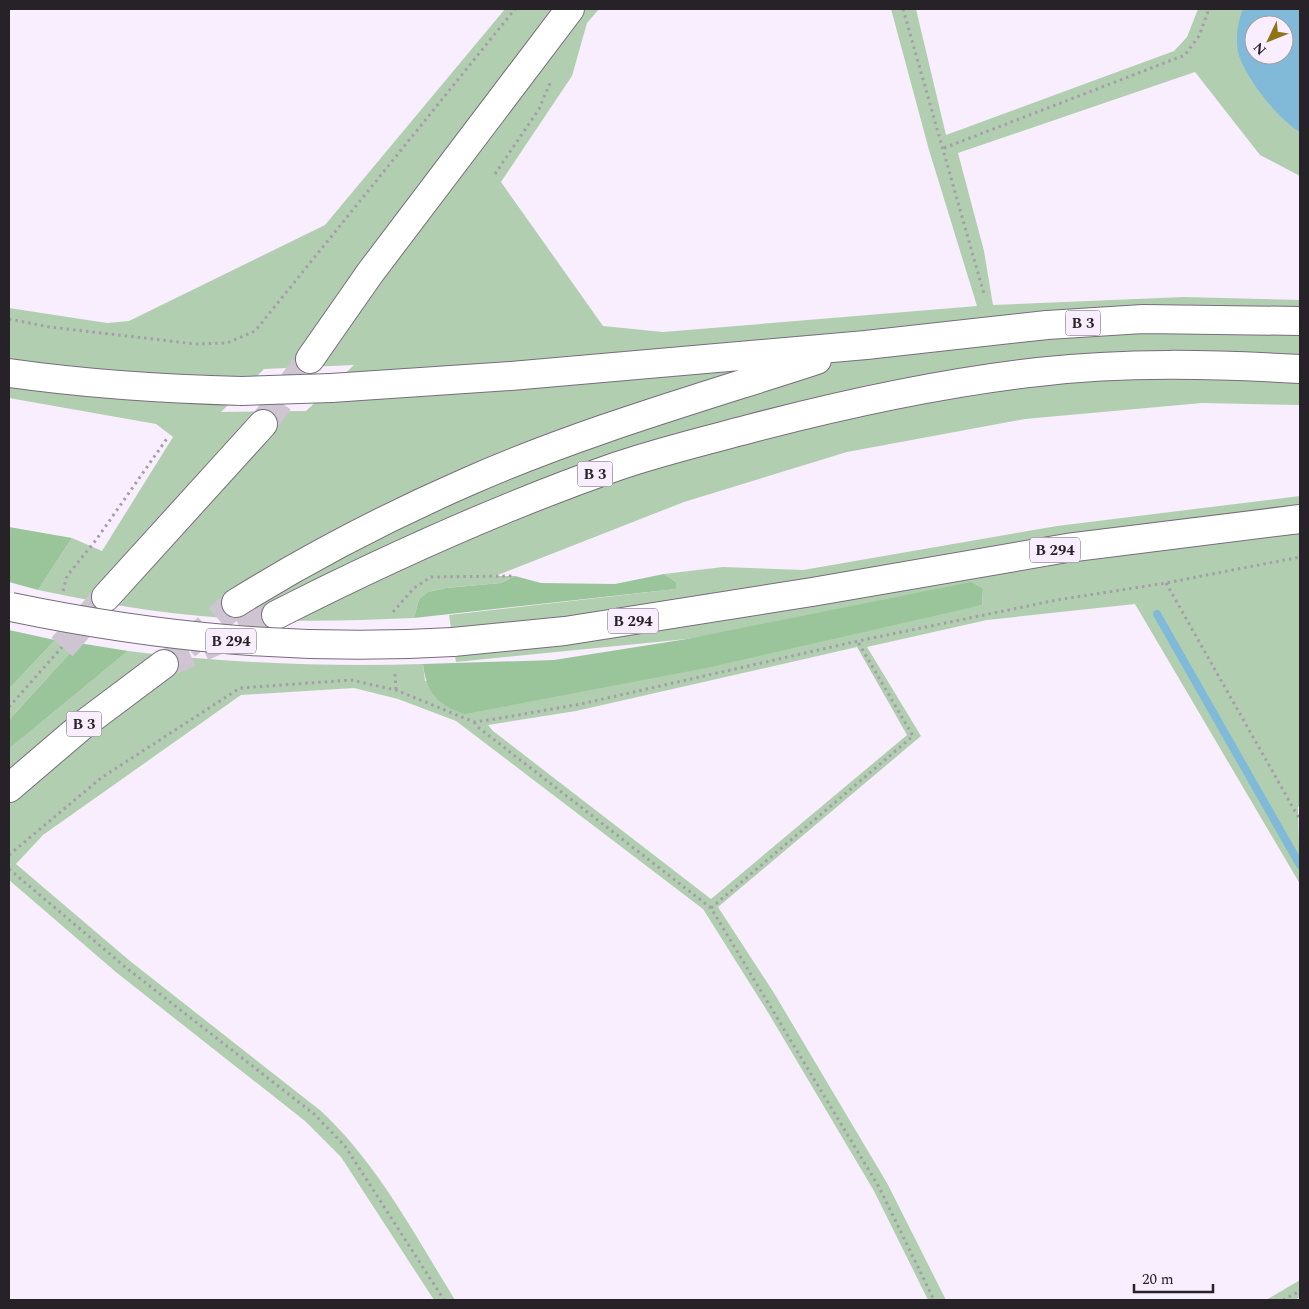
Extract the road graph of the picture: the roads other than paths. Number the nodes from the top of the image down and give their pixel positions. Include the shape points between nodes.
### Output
1 (570, 9) edge
2 (1300, 321) edge
3 (866, 345) junction
4 (310, 359) tunnel mouth
5 (1300, 369) edge
6 (9, 373) edge
7 (263, 424) tunnel mouth
8 (1300, 519) edge
9 (106, 596) tunnel mouth
10 (236, 602) tunnel mouth
11 (10, 606) edge
12 (276, 616) tunnel mouth
13 (164, 664) tunnel mouth
14 (9, 788) edge

1 - 4 main road via 370,273
2 - 3 main road, B 3 via 1143,319
3 - 6 main road, bridge via 510,376 242,391 153,389
3 - 10 main road, B 3 via 597,431 467,482 311,558
5 - 12 main road, B 3 via 1200,364 1040,372 933,386 813,412 617,466 543,494 408,551
7 - 9 main road
8 - 11 main road, B 294, bridge via 1067,548 575,629 453,642 304,646 218,640 78,621
13 - 14 main road, B 3 via 84,724

